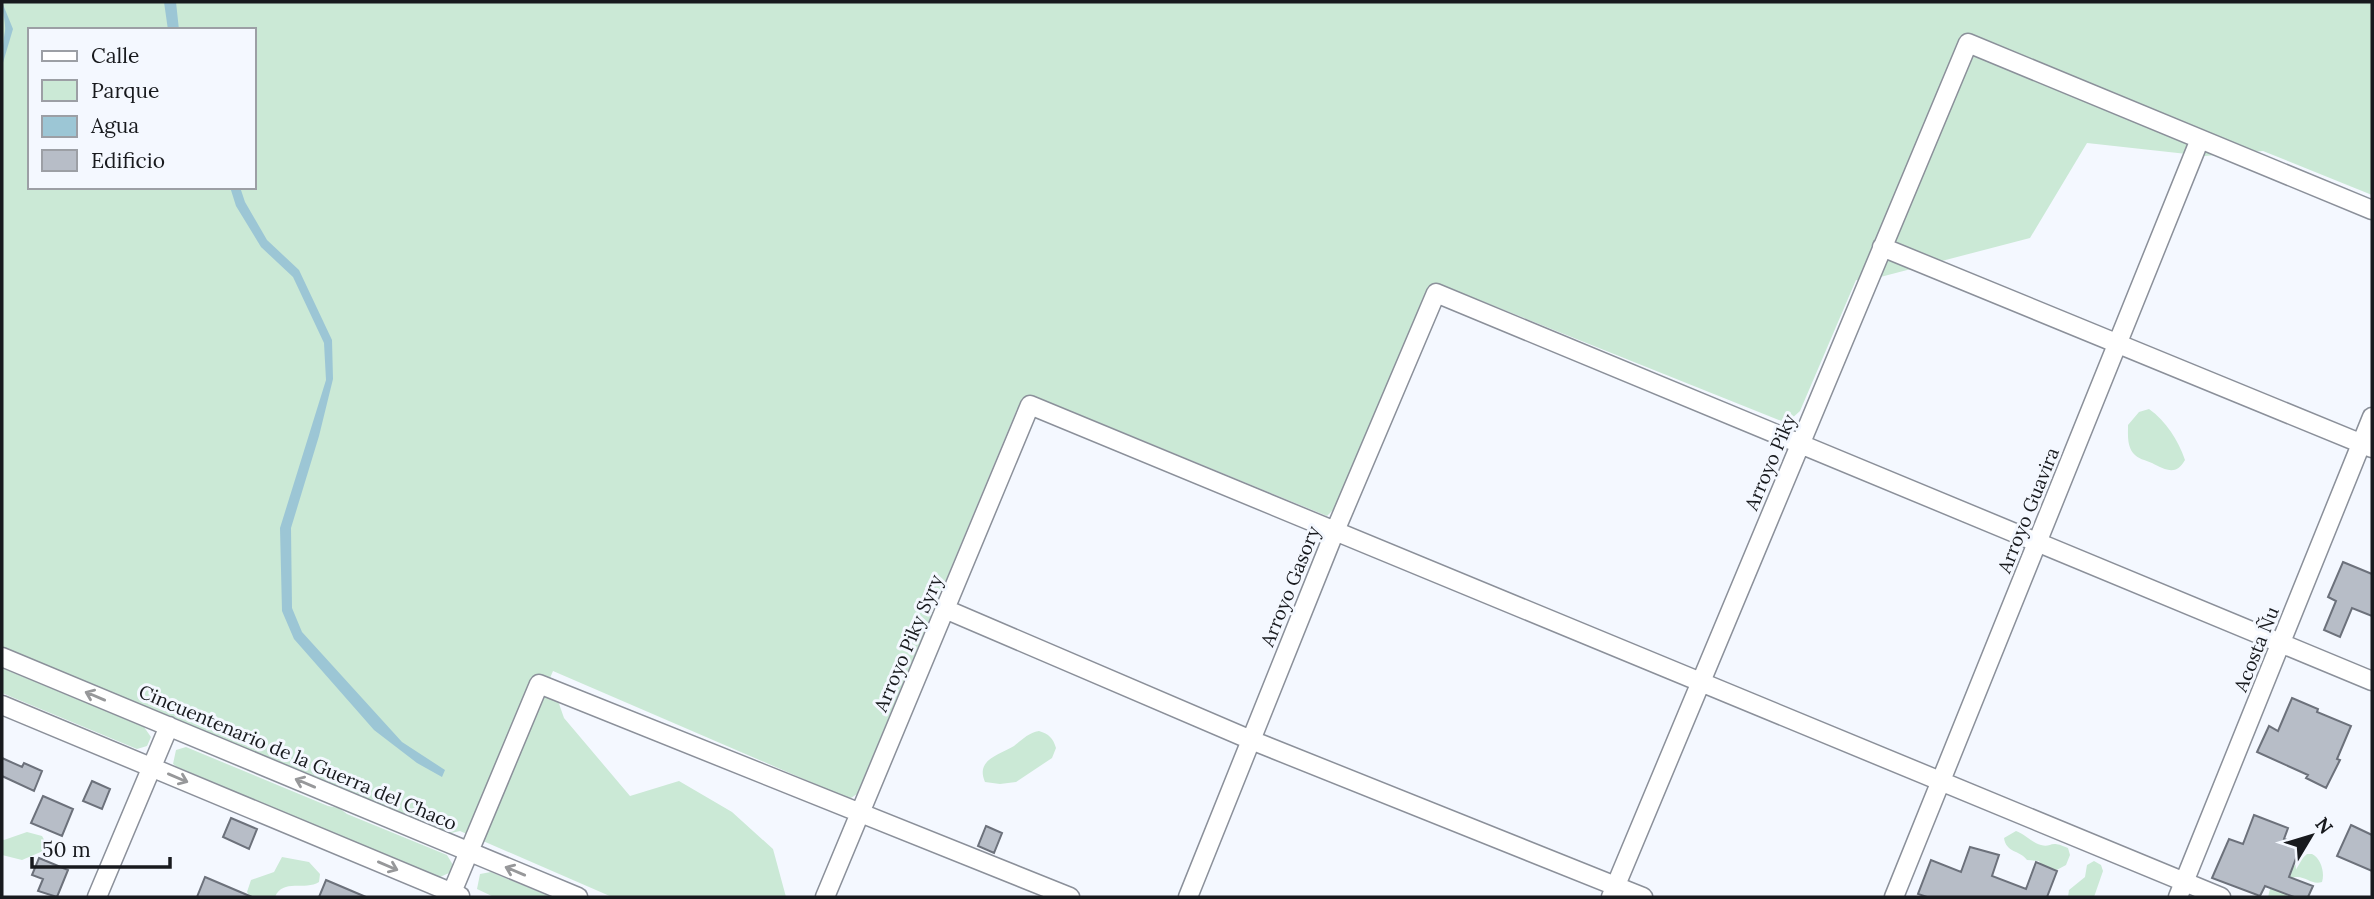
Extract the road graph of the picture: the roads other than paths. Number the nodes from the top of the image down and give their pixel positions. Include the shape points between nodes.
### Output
1 (2200, 139) junction
2 (2372, 210) edge
3 (1882, 247) junction
4 (2118, 344) junction
5 (2372, 417) edge
6 (1800, 444) junction
7 (2367, 446) edge
8 (1335, 531) junction
9 (2038, 542) junction
10 (945, 609) junction
11 (2281, 643) junction
12 (2, 657) edge
13 (2372, 681) edge
14 (1700, 682) junction
15 (2, 705) edge
16 (169, 726) junction
17 (1251, 740) junction
18 (152, 768) junction
19 (1941, 782) junction
20 (860, 813) junction
21 (469, 852) junction
22 (2181, 890) edge
23 (1613, 892) edge
24 (455, 896) edge
25 (97, 897) edge
26 (578, 897) edge
27 (825, 897) edge
28 (1070, 897) edge
29 (1188, 897) edge
30 (1643, 897) edge
31 (1894, 897) edge
32 (2221, 897) edge

1 - 2 street
1 - 3 street, Arroyo Piky via 1968,43
1 - 4 street, Arroyo Guavira
3 - 4 street
3 - 6 street, Arroyo Piky
4 - 7 street
4 - 9 street, Arroyo Guavira
5 - 7 street, Acosta Ñu
6 - 8 street, Arroyo Gasory via 1436,293
6 - 9 street
6 - 14 street, Arroyo Piky
7 - 11 street, Acosta Ñu
8 - 10 street, Arroyo Piky Syry via 1030,405
8 - 14 street
8 - 17 street, Arroyo Gasory
9 - 11 street
9 - 19 street, Arroyo Guavira
10 - 17 street
10 - 20 street, Arroyo Piky Syry
11 - 13 street
11 - 22 street, Acosta Ñu
16 -> 12 street, Cincuentenario de la Guerra del Chaco
14 - 19 street
14 - 23 street, Arroyo Piky
15 - 18 street
16 - 18 street
21 -> 16 street, Cincuentenario de la Guerra del Chaco
17 - 23 street
17 - 29 street, Arroyo Gasory
18 -> 24 street
18 - 25 street
19 - 22 street
19 - 31 street, Arroyo Guavira
20 - 21 street via 539,684
20 - 27 street, Arroyo Piky Syry
20 - 28 street
21 - 24 street
26 -> 21 street, Cincuentenario de la Guerra del Chaco
22 - 32 street
23 - 30 street

